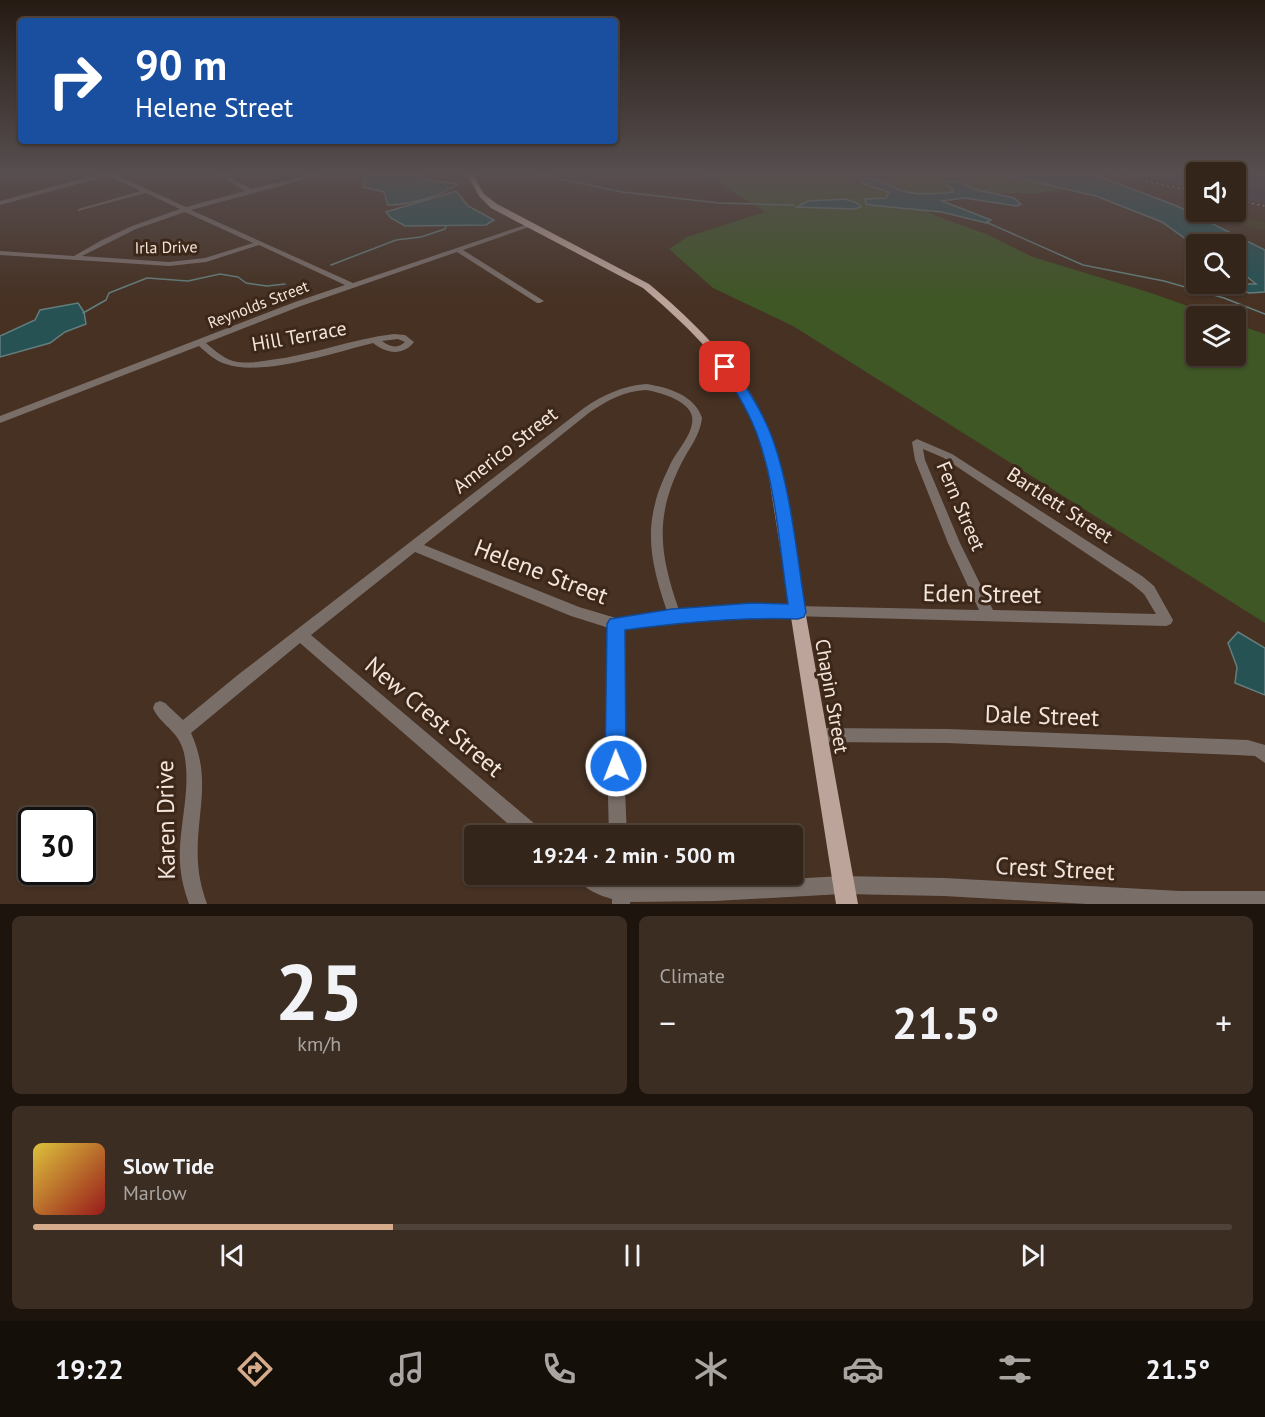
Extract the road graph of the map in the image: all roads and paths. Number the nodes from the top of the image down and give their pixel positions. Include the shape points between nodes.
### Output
1 (173, 215) edge
2 (200, 215) edge
3 (512, 215) edge
4 (530, 225) junction
5 (259, 243) junction
6 (458, 250) junction
7 (0, 253) edge
8 (77, 256) junction
9 (351, 285) junction
10 (540, 301) dead end
11 (375, 340) dead end
12 (200, 342) junction
13 (0, 420) edge
14 (917, 442) joint
15 (414, 546) junction
16 (798, 612) junction
17 (675, 616) junction
18 (989, 616) junction
19 (1166, 620) joint
20 (616, 624) junction
21 (301, 635) junction
22 (160, 708) dead end
23 (182, 731) junction
24 (819, 735) junction
25 (1264, 753) edge
26 (523, 825) edge
27 (618, 825) edge
28 (600, 885) edge
29 (842, 885) junction
30 (621, 899) edge
31 (1265, 900) edge
32 (198, 904) edge
33 (847, 904) edge

1 - 8 street via 119,233
2 - 5 street
3 - 4 main road, Chapin Street
4 - 6 street, Reynolds Street
4 - 16 main road, Chapin Street via 646,285 703,339 745,393 766,440 776,477
5 - 8 street, Irla Drive via 221,256 182,263
5 - 9 street
6 - 9 street, Reynolds Street
6 - 10 street
7 - 8 street, Irla Drive
9 - 12 street, Reynolds Street
11 - 12 street, Hill Terrace via 297,358 246,364 221,359
12 - 13 street, Reynolds Street
14 - 18 street, Fern Street via 920,460 950,533
14 - 19 street, Bartlett Street via 948,456 1137,580 1149,590
15 - 17 street, Americo Street via 605,397 636,387 663,390 687,403 697,421 665,488 656,524 659,571
15 - 20 street, Helene Street via 576,612
15 - 21 street, Americo Street
16 - 17 street, Helene Street via 752,610
16 - 18 street, Eden Street
16 - 24 main road, Chapin Street
17 - 20 street, Helene Street
18 - 19 street, Eden Street
20 - 27 street
21 - 23 street, Americo Street
21 - 26 street, New Crest Street
22 - 23 street, Karen Drive
23 - 32 street, Karen Drive via 194,773 189,865 191,889
24 - 25 street, Dale Street via 1201,745
24 - 29 main road, Chapin Street
28 - 30 street
29 - 30 street
29 - 31 street, Crest Street via 1180,900
29 - 33 main road, Chapin Street

